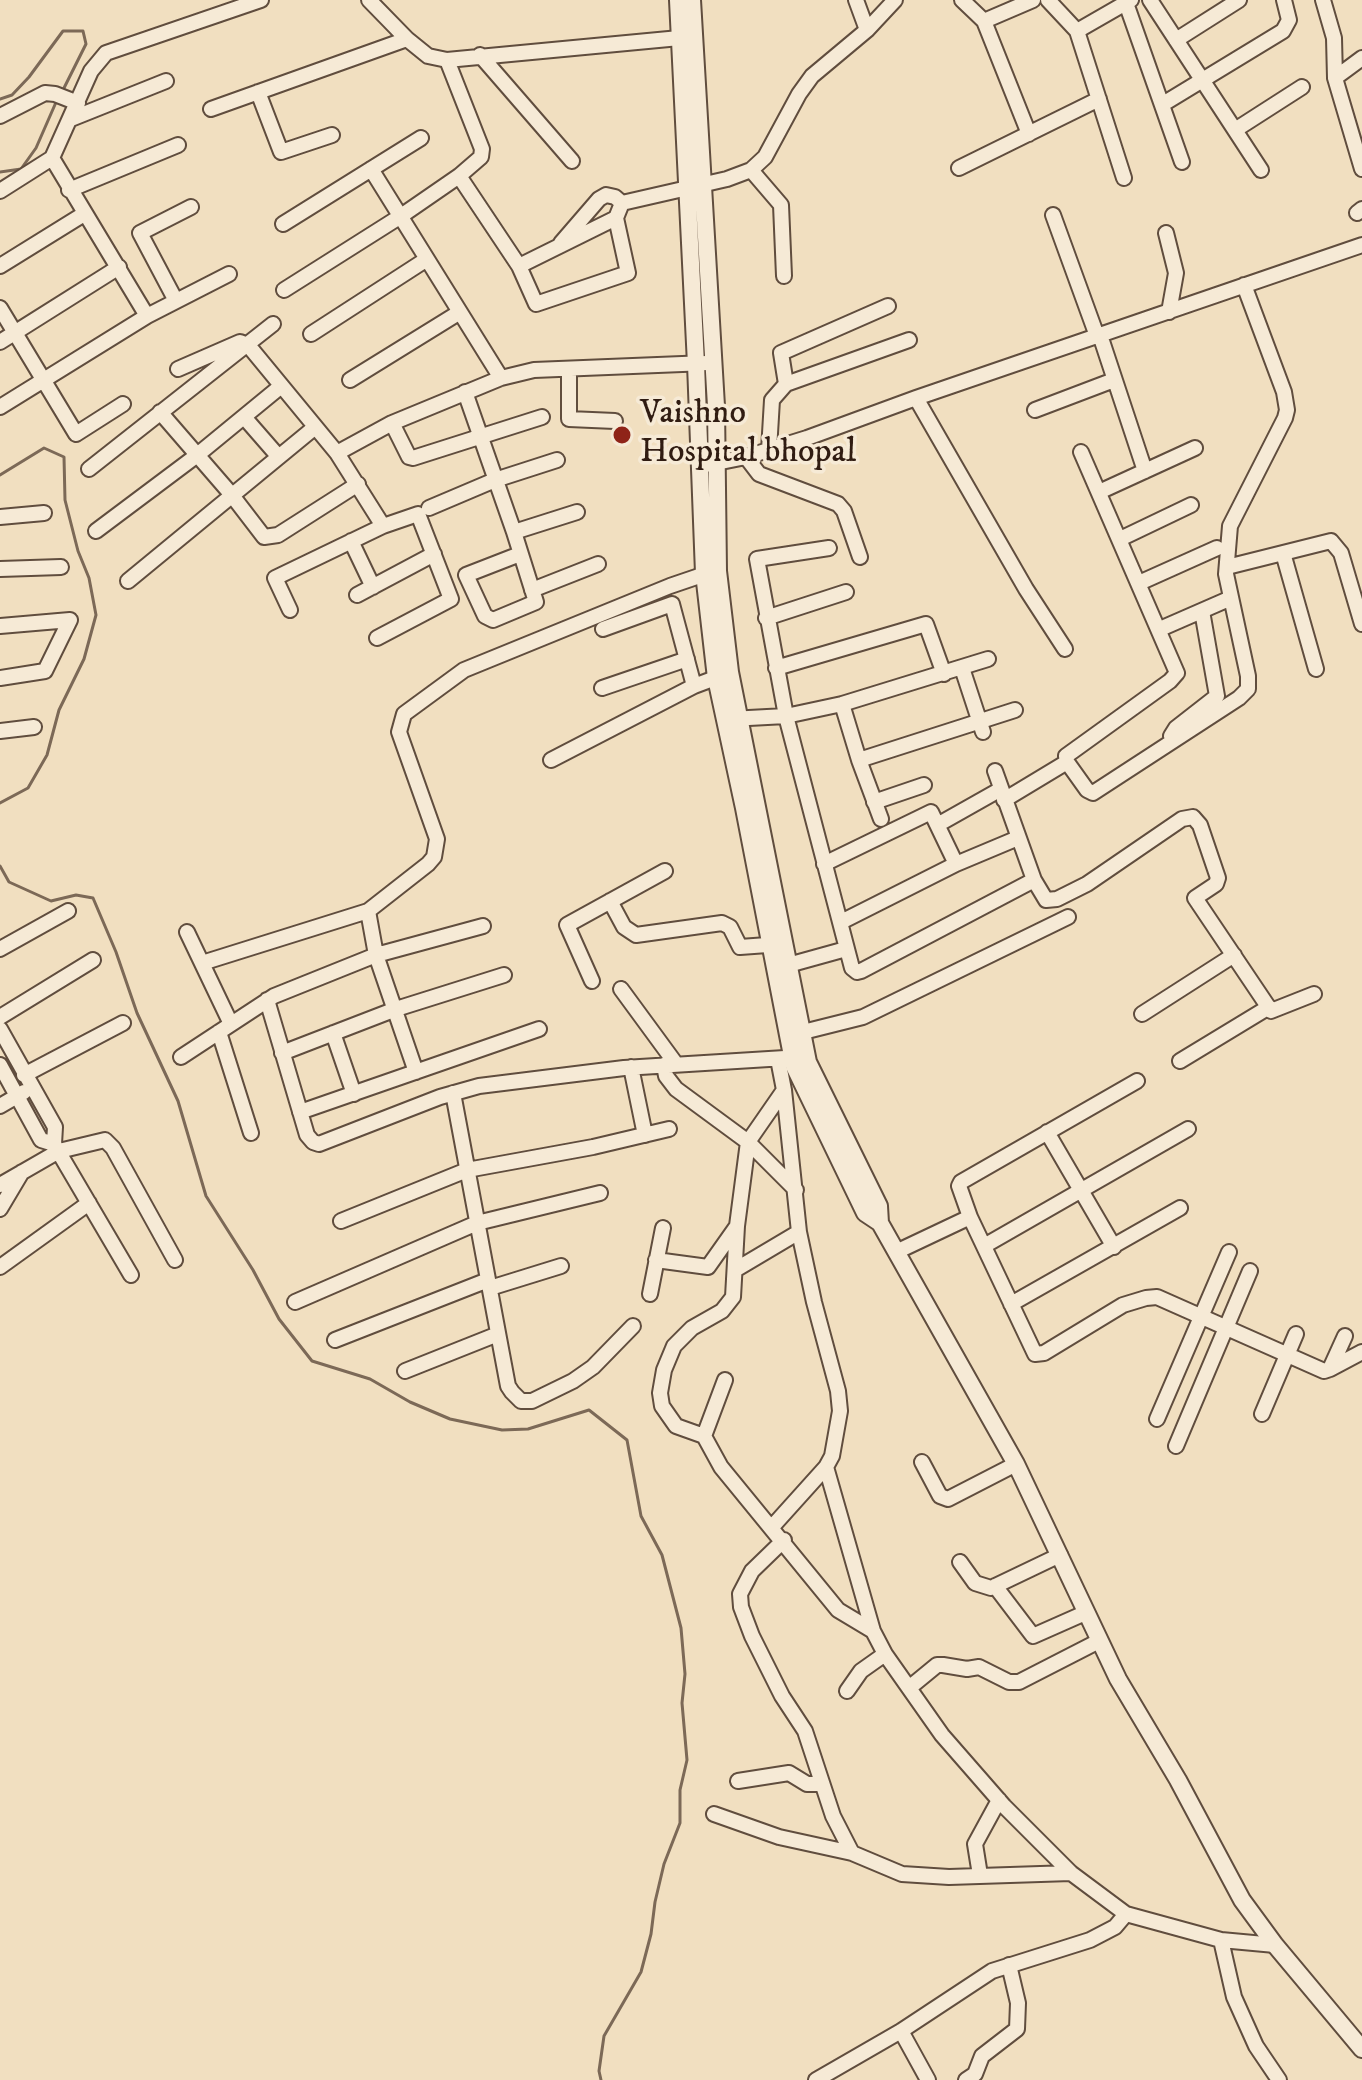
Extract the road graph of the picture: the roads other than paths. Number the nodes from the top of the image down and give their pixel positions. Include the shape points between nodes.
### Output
1 (261, 0) edge
2 (369, 0) edge
3 (678, 0) edge
4 (692, 0) edge
5 (856, 0) edge
6 (895, 0) edge
7 (962, 0) edge
8 (1033, 0) edge
9 (1048, 0) edge
10 (1150, 0) edge
11 (1239, 0) edge
12 (1284, 0) edge
13 (1323, 0) edge
14 (1129, 2) edge
15 (984, 21) junction
16 (867, 30) junction
17 (1077, 31) junction
18 (688, 37) junction
19 (407, 39) junction
20 (1176, 40) junction
21 (480, 55) junction
22 (1362, 58) edge
23 (447, 60) junction
24 (1335, 78) junction
25 (166, 81) dead end
26 (1204, 82) junction
27 (1302, 87) dead end
28 (258, 92) junction
29 (67, 99) junction
30 (1099, 99) junction
31 (1163, 104) junction
32 (211, 109) dead end
33 (0, 116) edge
34 (71, 119) junction
35 (1235, 130) junction
36 (1029, 134) junction
37 (332, 135) dead end
38 (421, 138) dead end
39 (178, 145) dead end
40 (52, 158) junction
41 (1361, 160) edge
42 (572, 161) dead end
43 (1182, 162) dead end
44 (959, 168) dead end
45 (371, 169) junction
46 (751, 170) junction
47 (1261, 170) dead end
48 (459, 176) junction
49 (1124, 178) dead end
50 (695, 186) junction
51 (69, 190) junction
52 (0, 191) edge
53 (622, 203) junction
54 (191, 207) dead end
55 (84, 214) junction
56 (1053, 215) dead end
57 (401, 216) junction
58 (616, 218) junction
59 (283, 224) dead end
60 (1166, 233) dead end
61 (1362, 245) edge
62 (558, 247) junction
63 (427, 259) junction
64 (0, 266) edge
65 (519, 266) junction
66 (119, 267) junction
67 (229, 274) dead end
68 (784, 276) dead end
69 (1244, 285) junction
70 (284, 290) dead end
71 (176, 301) junction
72 (888, 306) dead end
73 (0, 308) edge
74 (460, 312) junction
75 (1169, 312) junction
76 (147, 316) junction
77 (273, 324) dead end
78 (15, 333) junction
79 (311, 334) dead end
80 (1099, 335) junction
81 (909, 340) dead end
82 (0, 342) edge
83 (248, 345) junction
84 (714, 363) junction
85 (696, 364) junction
86 (178, 369) dead end
87 (569, 369) junction
88 (501, 378) junction
89 (44, 380) junction
90 (350, 380) dead end
91 (1114, 380) junction
92 (786, 384) junction
93 (280, 387) junction
94 (465, 392) junction
95 (916, 398) junction
96 (123, 404) dead end
97 (0, 407) edge
98 (1035, 410) dead end
99 (160, 412) junction
100 (244, 417) junction
101 (542, 417) dead end
102 (615, 421) dead end
103 (392, 423) junction
104 (314, 428) junction
105 (480, 435) junction
106 (1195, 448) dead end
107 (769, 450) junction
108 (1081, 452) dead end
109 (337, 453) junction
110 (196, 456) junction
111 (278, 456) junction
112 (746, 457) junction
113 (557, 460) dead end
114 (718, 462) junction
115 (701, 466) junction
116 (89, 469) dead end
117 (1145, 471) junction
118 (495, 480) junction
119 (358, 484) junction
120 (1099, 492) junction
121 (231, 494) junction
122 (1191, 505) dead end
123 (429, 508) dead end
124 (577, 512) dead end
125 (44, 513) dead end
126 (0, 517) edge
127 (383, 526) junction
128 (96, 531) dead end
129 (514, 532) junction
130 (1120, 539) junction
131 (351, 541) junction
132 (829, 548) dead end
133 (1217, 548) dead end
134 (1283, 553) junction
135 (434, 554) junction
136 (520, 554) junction
137 (860, 557) dead end
138 (598, 564) dead end
139 (61, 567) dead end
140 (1227, 567) junction
141 (0, 569) edge
142 (711, 572) junction
143 (128, 581) dead end
144 (1139, 583) junction
145 (373, 587) junction
146 (532, 590) junction
147 (846, 592) dead end
148 (357, 595) dead end
149 (1231, 598) junction
150 (290, 610) dead end
151 (1202, 611) junction
152 (766, 618) junction
153 (1362, 624) edge
154 (0, 626) edge
155 (603, 629) dead end
156 (1160, 629) junction
157 (377, 638) dead end
158 (1065, 649) dead end
159 (687, 659) junction
160 (988, 659) dead end
161 (776, 668) junction
162 (962, 668) junction
163 (1316, 669) dead end
164 (944, 674) junction
165 (723, 675) junction
166 (0, 678) edge
167 (694, 686) junction
168 (602, 688) dead end
169 (842, 704) junction
170 (1015, 710) dead end
171 (786, 716) junction
172 (733, 719) junction
173 (34, 727) dead end
174 (981, 727) junction
175 (0, 731) edge
176 (1168, 745) junction
177 (551, 760) dead end
178 (859, 760) junction
179 (1067, 762) junction
180 (995, 771) dead end
181 (924, 785) dead end
182 (1002, 795) junction
183 (874, 802) junction
184 (881, 819) dead end
185 (939, 824) junction
186 (1018, 838) junction
187 (824, 864) junction
188 (956, 864) junction
189 (665, 871) dead end
190 (1034, 880) junction
191 (610, 901) junction
192 (68, 911) dead end
193 (368, 911) junction
194 (1068, 917) dead end
195 (841, 922) junction
196 (483, 926) dead end
197 (187, 932) dead end
198 (777, 945) junction
199 (0, 949) edge
200 (846, 949) junction
201 (376, 955) junction
202 (1234, 955) junction
203 (93, 960) dead end
204 (202, 963) junction
205 (781, 967) junction
206 (504, 975) dead end
207 (592, 981) dead end
208 (621, 989) dead end
209 (1314, 994) dead end
210 (267, 1000) junction
211 (1269, 1007) junction
212 (396, 1009) junction
213 (1142, 1014) dead end
214 (123, 1023) dead end
215 (0, 1028) edge
216 (225, 1028) junction
217 (539, 1029) dead end
218 (333, 1033) junction
219 (793, 1034) junction
220 (282, 1053) junction
221 (792, 1056) junction
222 (181, 1057) dead end
223 (1180, 1061) dead end
224 (670, 1064) junction
225 (0, 1065) edge
226 (631, 1067) junction
227 (416, 1072) junction
228 (24, 1075) junction
229 (1137, 1081) dead end
230 (32, 1088) junction
231 (784, 1090) junction
232 (453, 1093) junction
233 (354, 1094) junction
234 (17, 1097) junction
235 (0, 1106) edge
236 (300, 1112) junction
237 (669, 1129) dead end
238 (1188, 1129) dead end
239 (1047, 1132) junction
240 (251, 1133) dead end
241 (645, 1135) junction
242 (748, 1142) junction
243 (57, 1147) junction
244 (467, 1170) junction
245 (22, 1172) junction
246 (0, 1185) edge
247 (796, 1190) junction
248 (1081, 1191) junction
249 (600, 1193) dead end
250 (89, 1203) junction
251 (1180, 1208) dead end
252 (0, 1209) edge
253 (970, 1217) junction
254 (341, 1221) dead end
255 (477, 1223) junction
256 (737, 1226) junction
257 (663, 1228) dead end
258 (799, 1232) junction
259 (984, 1246) junction
260 (1114, 1247) junction
261 (896, 1252) junction
262 (1229, 1252) dead end
263 (175, 1260) dead end
264 (656, 1260) junction
265 (561, 1266) dead end
266 (0, 1267) edge
267 (735, 1270) junction
268 (1250, 1271) dead end
269 (131, 1275) dead end
270 (489, 1284) junction
271 (650, 1294) dead end
272 (295, 1302) dead end
273 (1011, 1304) junction
274 (1201, 1317) junction
275 (633, 1326) dead end
276 (1227, 1329) junction
277 (498, 1334) junction
278 (1296, 1334) dead end
279 (1345, 1336) dead end
280 (335, 1340) dead end
281 (1362, 1352) edge
282 (1287, 1356) junction
283 (1330, 1369) junction
284 (405, 1371) dead end
285 (725, 1380) dead end
286 (1262, 1414) dead end
287 (1157, 1419) dead end
288 (704, 1436) junction
289 (1176, 1446) dead end
290 (922, 1462) dead end
291 (1016, 1464) junction
292 (826, 1467) junction
293 (772, 1527) junction
294 (784, 1540) junction
295 (1060, 1555) junction
296 (960, 1562) dead end
297 (995, 1586) junction
298 (1085, 1613) junction
299 (873, 1631) junction
300 (1099, 1641) junction
301 (885, 1654) junction
302 (909, 1688) junction
303 (847, 1691) dead end
304 (738, 1781) dead end
305 (822, 1784) junction
306 (999, 1800) junction
307 (714, 1814) dead end
308 (852, 1853) junction
309 (1071, 1873) junction
310 (980, 1875) junction
311 (1126, 1914) junction
312 (1221, 1940) junction
313 (1275, 1945) junction
314 (1009, 1965) junction
315 (901, 2031) junction
316 (1362, 2049) edge
317 (816, 2080) edge
318 (928, 2080) edge
319 (966, 2080) edge
320 (1279, 2080) edge

1 - 29 street via 106,53
2 - 19 street
3 - 18 street
4 - 18 street
5 - 16 street
6 - 16 street
7 - 15 street
8 - 15 street
9 - 17 street
10 - 20 street
11 - 20 street
12 - 26 street via 1289,20 1283,31
13 - 24 street via 1334,38
14 - 17 street
14 - 31 street
15 - 36 street
16 - 46 street via 812,76 765,157
17 - 30 street
18 - 21 street
18 - 50 street
19 - 23 street via 428,56
19 - 28 street
20 - 26 street
21 - 23 street
21 - 42 street
22 - 24 street
23 - 48 street via 482,149 481,157
24 - 41 street
25 - 34 street
26 - 31 street
26 - 35 street
27 - 35 street
28 - 32 street
28 - 37 street via 281,152
29 - 33 street via 35,96
29 - 34 street
30 - 36 street
30 - 49 street
31 - 43 street
34 - 40 street
35 - 47 street
36 - 44 street
38 - 45 street
39 - 51 street
40 - 51 street
40 - 52 street
45 - 57 street
45 - 59 street
46 - 50 street
46 - 68 street via 781,205
48 - 57 street
48 - 65 street
50 - 53 street
50 - 84 street
50 - 85 street
51 - 55 street
53 - 58 street
53 - 62 street via 606,195 599,199
54 - 71 street via 140,233
55 - 64 street
55 - 66 street
56 - 80 street
57 - 63 street
57 - 70 street
58 - 62 street
58 - 65 street via 628,273 536,304
60 - 75 street via 1176,273
61 - 69 street
62 - 65 street
63 - 74 street
63 - 79 street
66 - 76 street
66 - 78 street
67 - 71 street
69 - 75 street
69 - 140 street via 1287,410 1232,518
71 - 76 street
72 - 92 street via 781,353
73 - 78 street
74 - 88 street
74 - 90 street
75 - 80 street
76 - 89 street
77 - 83 street
78 - 82 street
78 - 89 street
80 - 91 street
80 - 95 street
81 - 92 street
83 - 86 street via 240,342
83 - 93 street
83 - 99 street
84 - 85 street
84 - 114 street
85 - 87 street
85 - 115 street
87 - 88 street
87 - 102 street via 569,419
88 - 94 street
89 - 96 street via 76,434
89 - 97 street
91 - 98 street
91 - 117 street
92 - 107 street via 772,400
93 - 100 street
93 - 104 street
94 - 103 street
94 - 105 street
95 - 107 street
95 - 158 street
99 - 110 street
99 - 116 street
100 - 110 street
100 - 111 street
101 - 105 street
103 - 105 street via 413,458
103 - 109 street
104 - 109 street
104 - 111 street
105 - 118 street
106 - 117 street
107 - 112 street
108 - 120 street
109 - 119 street
110 - 121 street
110 - 128 street
111 - 121 street
112 - 114 street
112 - 137 street via 759,474 838,504
113 - 118 street
114 - 115 street
114 - 142 street
115 - 142 street
117 - 120 street
118 - 123 street
118 - 129 street
119 - 121 street via 278,535 264,537
119 - 127 street
120 - 130 street
121 - 143 street
122 - 130 street
124 - 129 street
125 - 126 street
127 - 131 street
127 - 135 street via 418,514
129 - 136 street
130 - 144 street
131 - 145 street
131 - 150 street via 275,578
132 - 152 street via 757,559
133 - 144 street
134 - 140 street
134 - 153 street via 1327,541 1336,545
134 - 163 street
135 - 145 street
135 - 157 street via 449,602
136 - 146 street
136 - 146 street via 466,575 485,616 493,620 536,602
138 - 146 street
139 - 141 street
140 - 149 street
142 - 165 street
142 - 193 street via 464,670 404,714 399,732 435,830 436,848 428,864
144 - 156 street
145 - 148 street
147 - 152 street
149 - 151 street
149 - 176 street via 1248,689
151 - 156 street
151 - 176 street via 1217,696 1176,728
152 - 161 street
154 - 166 street via 70,620 45,671
155 - 159 street via 672,604
156 - 179 street via 1175,676 1068,753
159 - 167 street
159 - 168 street
160 - 162 street
161 - 164 street via 926,624
161 - 171 street
162 - 164 street
162 - 174 street
164 - 169 street
165 - 167 street
165 - 172 street
167 - 177 street
169 - 171 street
169 - 178 street
170 - 174 street
171 - 172 street
171 - 187 street
172 - 198 street
173 - 175 street
174 - 178 street
176 - 179 street via 1093,793
178 - 183 street
179 - 182 street
180 - 182 street
181 - 183 street
182 - 185 street
182 - 186 street
183 - 184 street
185 - 187 street via 931,812
185 - 188 street
186 - 188 street
186 - 190 street
187 - 195 street
188 - 195 street
189 - 191 street
190 - 200 street via 861,971 854,970
190 - 202 street via 1046,900 1057,899 1193,817 1218,878 1195,898
191 - 198 street via 624,927 636,935 722,923 740,947
191 - 207 street via 567,925
192 - 199 street
193 - 201 street
193 - 204 street
194 - 219 street via 863,1017
195 - 200 street
196 - 201 street
197 - 204 street
198 - 205 street
200 - 205 street
201 - 210 street
201 - 212 street
202 - 211 street
202 - 213 street
203 - 215 street
204 - 216 street
205 - 219 street
206 - 212 street
208 - 224 street
209 - 211 street via 1271,1011
210 - 216 street
210 - 220 street
211 - 223 street
212 - 218 street
212 - 227 street
214 - 228 street
215 - 228 street
216 - 222 street
216 - 240 street
217 - 227 street
218 - 220 street
218 - 233 street
219 - 221 street
220 - 236 street
221 - 224 street
221 - 231 street
221 - 261 street via 865,1213 880,1223
224 - 226 street
224 - 242 street via 666,1076 676,1089
225 - 234 street
226 - 232 street
226 - 241 street
227 - 233 street
228 - 230 street
229 - 239 street
230 - 234 street
230 - 243 street via 55,1127
231 - 242 street
231 - 247 street
232 - 236 street via 319,1144 309,1139
232 - 244 street
233 - 236 street
234 - 235 street
234 - 243 street via 41,1140
237 - 241 street
238 - 248 street
239 - 248 street
239 - 253 street via 961,1182 959,1191
241 - 244 street
242 - 247 street
242 - 256 street
243 - 245 street
243 - 250 street
243 - 263 street via 109,1143
244 - 254 street
244 - 255 street
245 - 246 street
245 - 252 street
247 - 258 street
248 - 259 street
248 - 260 street
249 - 255 street
250 - 266 street
250 - 269 street
251 - 260 street
253 - 259 street
253 - 261 street
255 - 270 street
255 - 272 street
256 - 264 street via 708,1267
256 - 267 street
257 - 264 street
258 - 267 street
258 - 292 street via 838,1391 840,1411
259 - 273 street
260 - 273 street
261 - 291 street
262 - 274 street
264 - 271 street
265 - 270 street
267 - 288 street via 729,1304 683,1335 664,1370 660,1393 668,1417 681,1430
268 - 276 street
270 - 277 street
270 - 280 street
273 - 274 street via 1038,1355 1123,1305 1146,1298 1157,1297
274 - 276 street
274 - 287 street
275 - 277 street via 581,1376 526,1402 508,1386
276 - 282 street
276 - 289 street
277 - 284 street
278 - 282 street
279 - 283 street
281 - 283 street
282 - 283 street via 1318,1370
282 - 286 street
285 - 288 street
288 - 293 street via 721,1467
290 - 291 street via 940,1496 948,1499
291 - 295 street
292 - 293 street
292 - 299 street
293 - 294 street
294 - 299 street via 838,1610
294 - 305 street via 748,1578 740,1594 741,1607 776,1684 805,1731
295 - 297 street
295 - 298 street
296 - 297 street via 975,1583
297 - 298 street via 1033,1636
298 - 300 street
299 - 301 street
300 - 302 street via 1019,1682 979,1667 937,1665
300 - 313 street via 1242,1900
301 - 302 street
301 - 303 street via 861,1671
302 - 306 street
304 - 305 street via 789,1773 803,1782
305 - 308 street
306 - 309 street
306 - 310 street via 975,1844
307 - 308 street via 779,1837
308 - 310 street via 902,1874
309 - 310 street
309 - 311 street
311 - 312 street
311 - 314 street via 1115,1927 1090,1940
312 - 313 street
312 - 320 street via 1234,1997 1256,2046
313 - 316 street
314 - 315 street
314 - 319 street via 1018,2003 1017,2029 982,2056 975,2074
315 - 317 street
315 - 318 street

